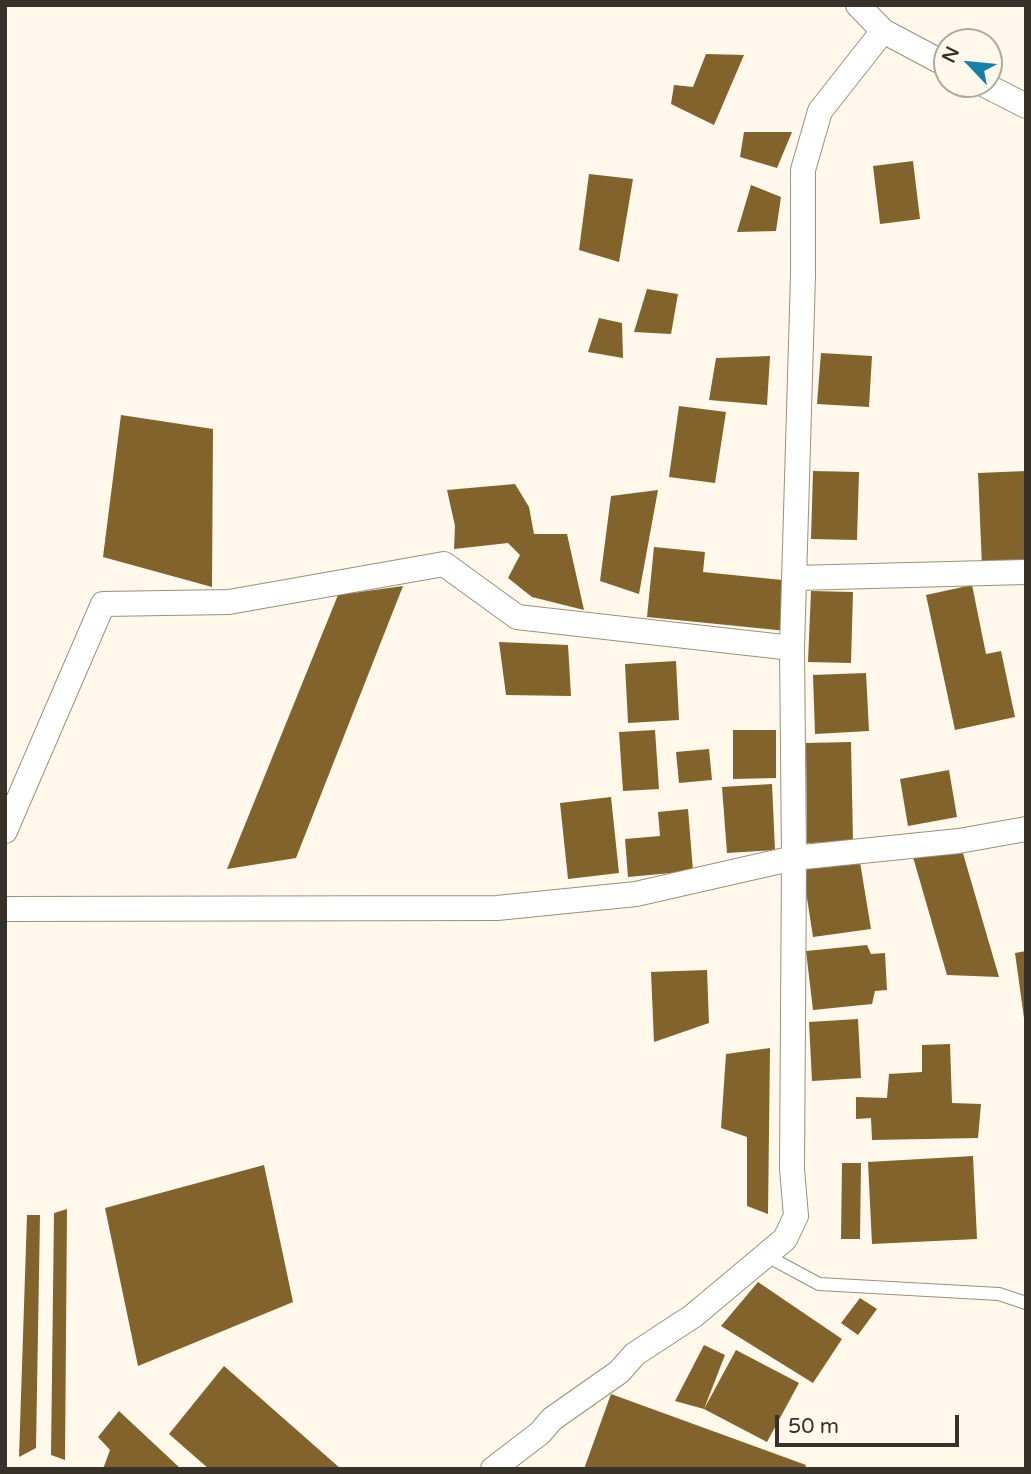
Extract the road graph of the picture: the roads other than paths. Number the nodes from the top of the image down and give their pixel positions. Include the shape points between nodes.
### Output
1 (858, 5) edge
2 (883, 31) junction
3 (933, 58) edge
4 (1003, 94) edge
5 (1026, 106) edge
6 (1026, 572) edge
7 (795, 578) junction
8 (792, 648) junction
9 (1026, 829) edge
10 (5, 831) edge
11 (794, 858) junction
12 (5, 909) edge
13 (765, 1255) junction
14 (1026, 1303) edge
15 (493, 1469) edge

1 - 2 street
2 - 3 street
2 - 7 street via 820,111 803,170
4 - 5 street
6 - 7 street
7 - 8 street
8 - 10 street via 517,617 444,564 229,602 103,604
8 - 11 street
9 - 11 street via 959,841
11 - 12 street via 636,894 498,908
11 - 13 street via 792,1169 796,1216 785,1239
13 - 14 lane via 819,1284 999,1294
13 - 15 street

